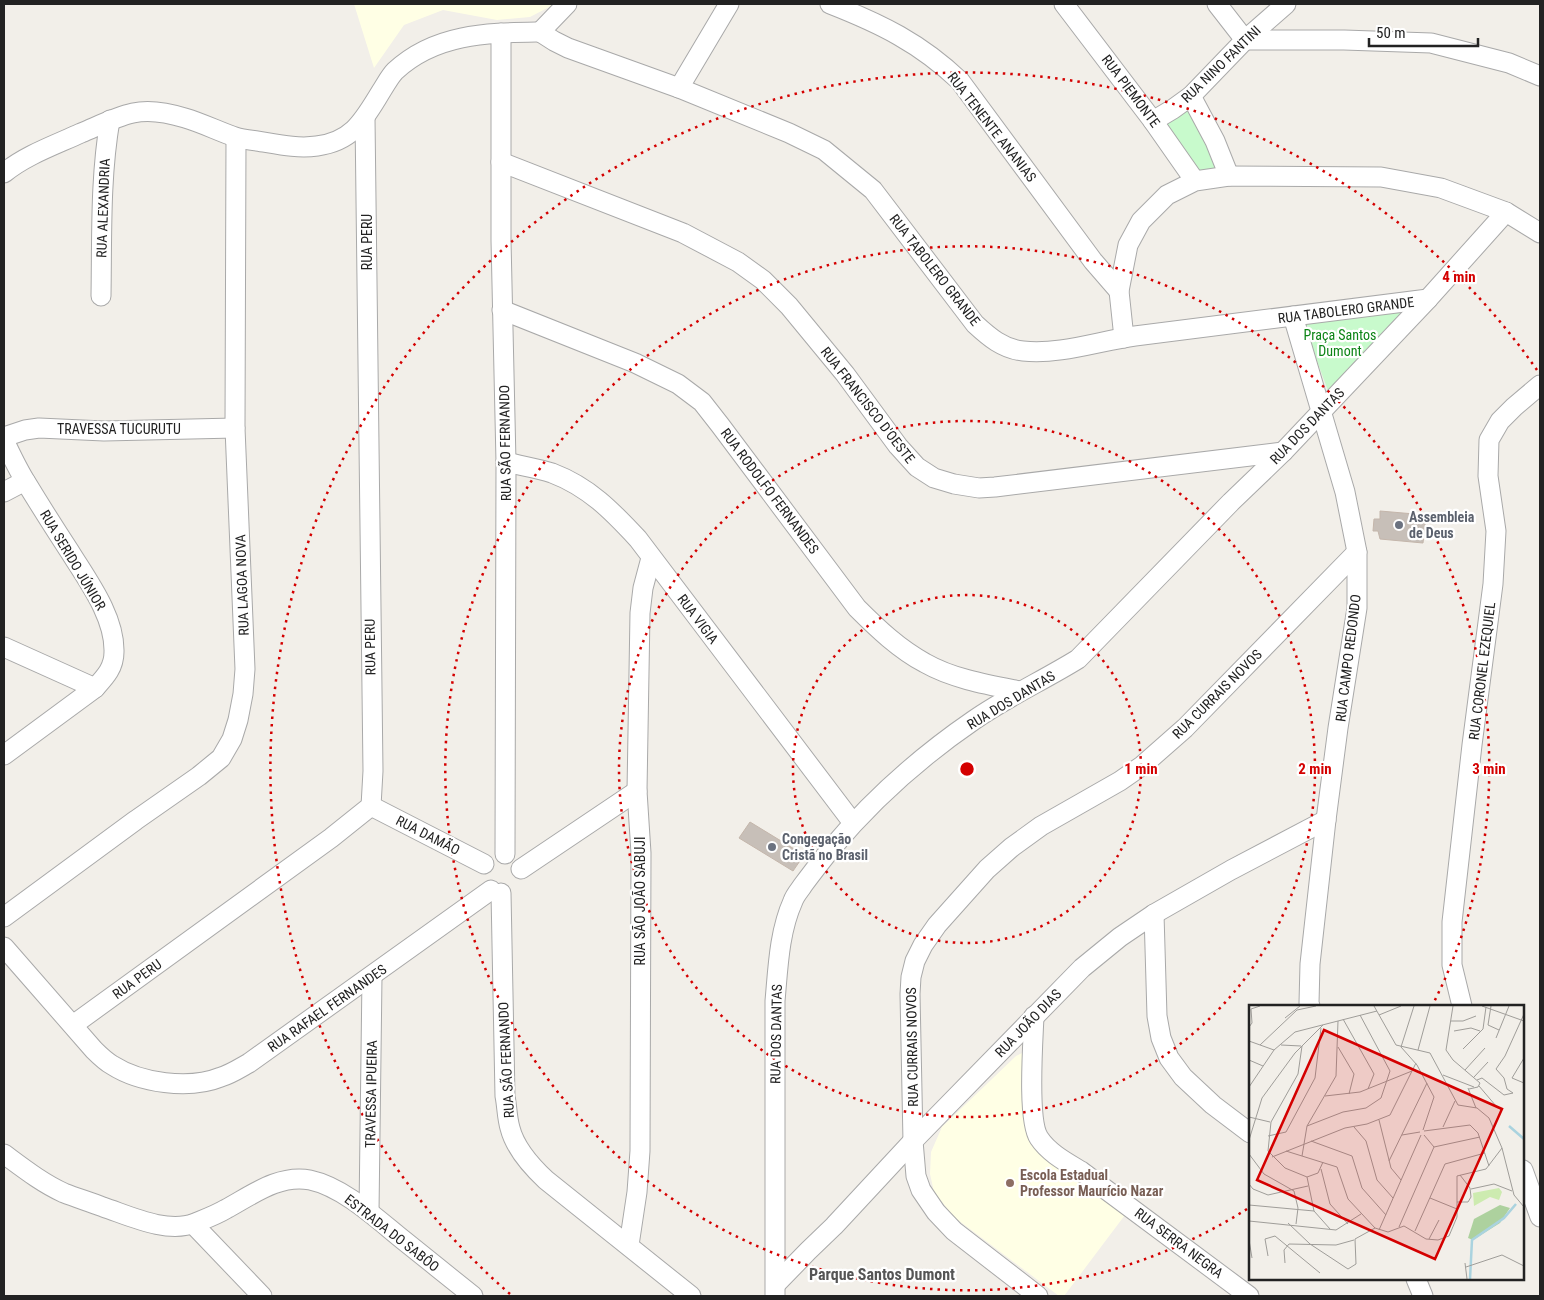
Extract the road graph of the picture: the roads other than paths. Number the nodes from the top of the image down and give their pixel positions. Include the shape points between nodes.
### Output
1 (567, 4) edge
2 (729, 4) edge
3 (830, 4) edge
4 (1064, 4) edge
5 (1217, 4) edge
6 (1286, 4) edge
7 (540, 32) junction
8 (501, 33) junction
9 (1245, 40) junction
10 (1540, 76) edge
11 (679, 88) junction
12 (1191, 96) junction
13 (365, 118) junction
14 (110, 120) junction
15 (1153, 121) junction
16 (236, 138) junction
17 (501, 162) junction
18 (4, 173) edge
19 (1229, 176) junction
20 (1195, 181) junction
21 (1506, 212) junction
22 (1540, 233) edge
23 (1128, 245) junction
24 (1093, 261) junction
25 (1119, 291) junction
26 (101, 296) dead end
27 (1428, 299) junction
28 (502, 310) junction
29 (1293, 316) junction
30 (1124, 338) junction
31 (1540, 385) edge
32 (1322, 410) junction
33 (235, 428) junction
34 (4, 439) edge
35 (1283, 452) junction
36 (506, 462) junction
37 (25, 482) junction
38 (4, 492) edge
39 (1357, 552) junction
40 (651, 558) junction
41 (4, 647) edge
42 (95, 688) junction
43 (1020, 692) junction
44 (4, 755) edge
45 (638, 791) junction
46 (371, 806) junction
47 (1326, 820) junction
48 (854, 823) junction
49 (505, 854) junction
50 (484, 864) junction
51 (520, 869) junction
52 (496, 892) junction
53 (1154, 914) junction
54 (4, 917) edge
55 (4, 947) edge
56 (372, 976) junction
57 (1310, 1005) edge
58 (1462, 1005) edge
59 (1034, 1016) junction
60 (73, 1025) junction
61 (1249, 1132) edge
62 (914, 1141) junction
63 (4, 1154) edge
64 (1524, 1173) edge
65 (370, 1212) junction
66 (1540, 1217) edge
67 (193, 1224) junction
68 (628, 1245) junction
69 (1416, 1280) edge
70 (776, 1290) edge
71 (262, 1296) edge
72 (473, 1296) edge
73 (691, 1296) edge
74 (1038, 1296) edge
75 (1249, 1296) edge
76 (1423, 1296) edge

1 - 7 street
2 - 11 street
3 - 24 street, RUA TENENTE ANANIAS via 867,18 908,40 960,80
4 - 15 street, RUA PIEMONTE
5 - 9 street
6 - 9 street, RUA NINO FANTINI
7 - 8 street
7 - 11 street, RUA TABOLERO GRANDE via 568,48
8 - 13 street via 458,38 432,46 411,58 394,72
8 - 17 street, RUA SÃO FERNANDO
9 - 10 street via 1431,43 1509,63
9 - 12 street, RUA NINO FANTINI
11 - 30 street, RUA TABOLERO GRANDE via 789,132 824,150 846,167 873,190 975,324 1007,348 1047,351
12 - 15 street, RUA NINO FANTINI
12 - 19 street
13 - 16 street via 351,133 336,142 316,146 294,147
13 - 46 street, RUA PERU
14 - 16 street via 135,112 162,112 193,120
14 - 18 street via 43,150
14 - 26 street, RUA ALEXANDRIA via 103,170
15 - 20 street, RUA PIEMONTE
16 - 33 street, RUA LAGOA NOVA
17 - 28 street, RUA SÃO FERNANDO
17 - 35 street, RUA FRANCISCO D'OESTE via 683,233 738,262 763,280 789,306 845,374 898,446 917,467 934,478 979,488 995,487
19 - 20 street
19 - 21 street via 1382,177 1441,188
20 - 23 street via 1167,195 1141,221
21 - 22 street
21 - 27 street, RUA DOS DANTAS
23 - 24 street via 1118,256 1106,261
23 - 25 street
24 - 25 street, RUA TENENTE ANANIAS
25 - 30 street
27 - 29 street, RUA TABOLERO GRANDE
27 - 32 street, RUA DOS DANTAS
28 - 36 street, RUA SÃO FERNANDO
28 - 43 street, RUA RODOLFO FERNANDES via 635,363 678,384 702,402 857,608 880,632 926,664 953,675
29 - 30 street, RUA TABOLERO GRANDE
29 - 32 street, RUA CAMPO REDONDO
31 - 58 street, RUA CORONEL EZEQUIEL via 1500,421 1489,440 1488,476 1496,532 1494,584 1452,922 1452,965
32 - 35 street, RUA DOS DANTAS
32 - 39 street, RUA CAMPO REDONDO via 1345,492
33 - 34 street, TRAVESSA TUCURUTU via 104,431 39,428
33 - 54 street, RUA LAGOA NOVA via 245,670 232,739 221,758 199,776
34 - 37 street, RUA SERIDO JÚNIOR
35 - 43 street, RUA DOS DANTAS via 1078,659
36 - 40 street, RUA VIGIA via 552,473 598,498
36 - 49 street, RUA SÃO FERNANDO
37 - 38 street
37 - 42 street, RUA SERIDO JÚNIOR via 104,611 114,653 111,668
39 - 47 street, RUA CAMPO REDONDO via 1357,608
39 - 62 street, RUA CURRAIS NOVOS via 1185,728 1120,781 1041,826 1012,847 987,869 937,925 923,945 911,977
40 - 45 street, RUA SÃO JOÃO SABUJI via 640,613
40 - 48 street, RUA VIGIA
41 - 42 street
42 - 44 street, RUA SERIDO JÚNIOR
43 - 48 street, RUA DOS DANTAS via 924,756
45 - 51 street
45 - 68 street, RUA SÃO JOÃO SABUJI via 641,854 640,1151
46 - 50 street, RUA DAMÃO
46 - 60 street, RUA PERU
47 - 53 street, RUA JOÃO DIAS
47 - 57 street, RUA CAMPO REDONDO via 1310,964
48 - 70 street, RUA DOS DANTAS via 814,869 793,900 778,962 775,1001
49 - 50 street via 498,854
49 - 51 street via 515,860
50 - 52 street via 483,880
51 - 52 street via 517,886 507,892
52 - 56 street, RUA RAFAEL FERNANDES
52 - 68 street, RUA SÃO FERNANDO via 505,1096 510,1129 530,1164 546,1180
53 - 59 street, RUA JOÃO DIAS via 1082,968
53 - 61 street via 1157,1016 1161,1038 1183,1077
55 - 60 street, RUA RAFAEL FERNANDES
56 - 60 street, RUA RAFAEL FERNANDES via 249,1063 199,1084 147,1080 126,1073 94,1050
56 - 65 street, TRAVESSA IPUEIRA
59 - 62 street, RUA JOÃO DIAS
59 - 75 street, RUA SERRA NEGRA via 1032,1119 1038,1138 1057,1157 1081,1171
62 - 70 street, RUA JOÃO DIAS via 808,1251
62 - 74 street, RUA CURRAIS NOVOS via 916,1176 936,1212 954,1231
63 - 67 street, ESTRADA DO SABÔO via 63,1192 143,1221 182,1226
64 - 66 street
65 - 67 street, ESTRADA DO SABÔO via 328,1186 296,1179 254,1193
65 - 72 street, ESTRADA DO SABÔO
67 - 71 street
68 - 73 street, RUA SÃO FERNANDO
69 - 76 street

